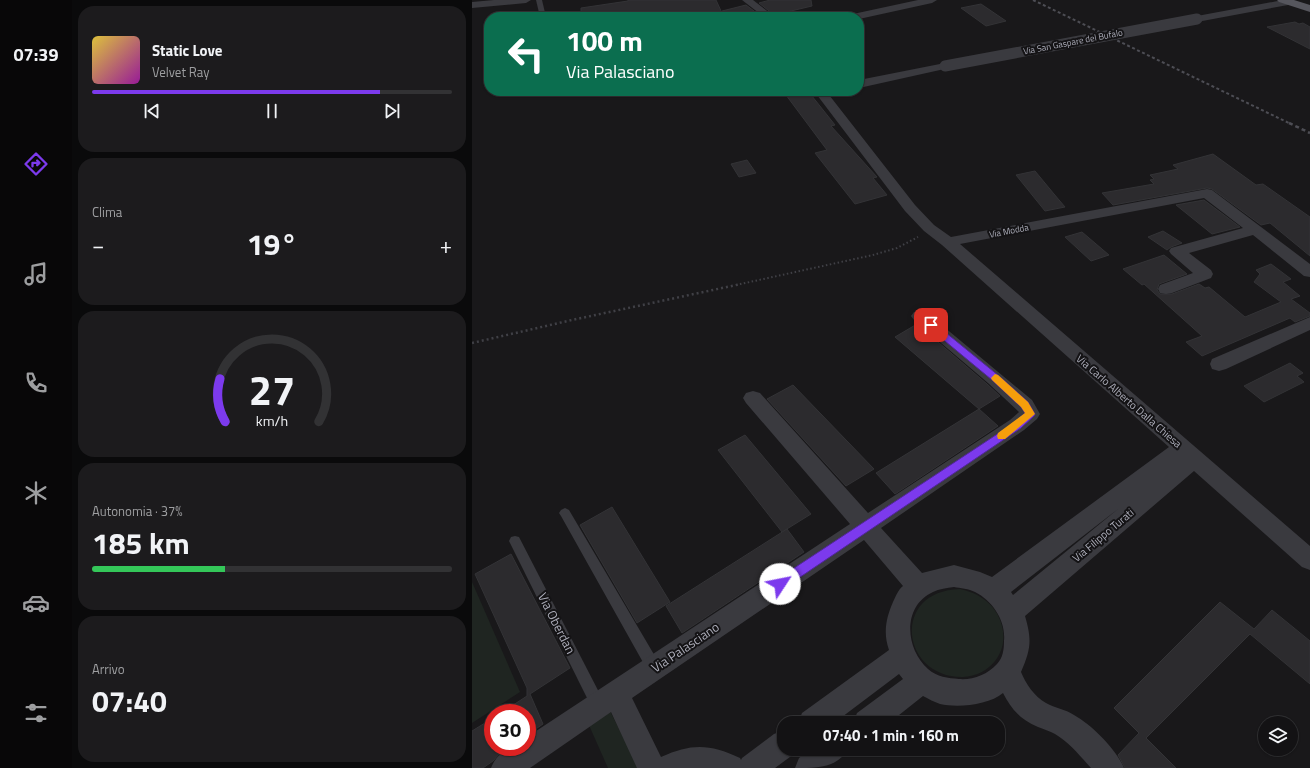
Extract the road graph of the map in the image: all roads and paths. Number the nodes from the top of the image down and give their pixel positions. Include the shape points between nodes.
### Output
1 (526, 0) edge
2 (539, 0) edge
3 (747, 0) edge
4 (932, 0) edge
5 (1285, 1) edge
6 (472, 5) edge
7 (1309, 9) edge
8 (542, 12) edge
9 (763, 12) edge
10 (864, 15) edge
11 (864, 83) edge
12 (826, 96) edge
13 (929, 228) junction
14 (1255, 230) junction
15 (948, 242) junction
16 (1310, 272) edge
17 (1166, 289) dead end
18 (920, 316) dead end
19 (1310, 323) edge
20 (472, 343) edge
21 (1219, 364) dead end
22 (753, 398) dead end
23 (1189, 454) junction
24 (566, 513) dead end
25 (866, 527) junction
26 (515, 541) dead end
27 (1310, 560) edge
28 (919, 587) junction
29 (994, 590) junction
30 (1012, 611) junction
31 (902, 656) junction
32 (654, 668) junction
33 (1007, 672) junction
34 (922, 680) junction
35 (607, 700) junction
36 (821, 716) edge
37 (876, 716) edge
38 (777, 749) edge
39 (825, 756) edge
40 (505, 768) edge
41 (652, 768) edge
42 (668, 768) edge
43 (730, 768) edge
44 (752, 768) edge
45 (809, 768) edge
46 (1110, 768) edge

1 - 6 street
2 - 8 lane
3 - 9 street
4 - 10 street
5 - 7 main road
5 - 11 street, Via San Gaspare del Bufalo, bridge
12 - 13 street via 910,208
13 - 15 street
13 - 20 path via 908,244 873,255
14 - 15 street, Via Modda via 1207,193
14 - 16 street, Via Modda
14 - 17 street via 1177,251 1205,274
15 - 23 street, Via Carlo Alberto Dalla Chiesa
18 - 25 street, Via Palasciano via 995,378 1025,405 1030,414 1017,426
19 - 21 street
22 - 25 street
23 - 27 street, Via Carlo Alberto Dalla Chiesa
23 - 29 street, Via Filippo Turati
23 - 30 street, Via Filippo Turati
24 - 32 lane
25 - 28 street
25 - 32 street, Via Palasciano
26 - 35 lane, Via Oberdan
28 - 29 street via 936,579 954,576 974,580
28 - 31 street via 906,600 898,617 896,636
29 - 30 street
30 - 33 street via 1018,641 1013,662
31 - 34 street
31 - 36 street
32 - 35 street, Via Palasciano
33 - 34 street via 989,686 967,693 944,691
33 - 46 street via 1018,696 1026,704 1037,714 1065,724
34 - 37 street
35 - 40 street, Via Palasciano
35 - 41 street, Via Oberdan
38 - 44 street
39 - 45 street
42 - 43 street via 696,760 716,762

